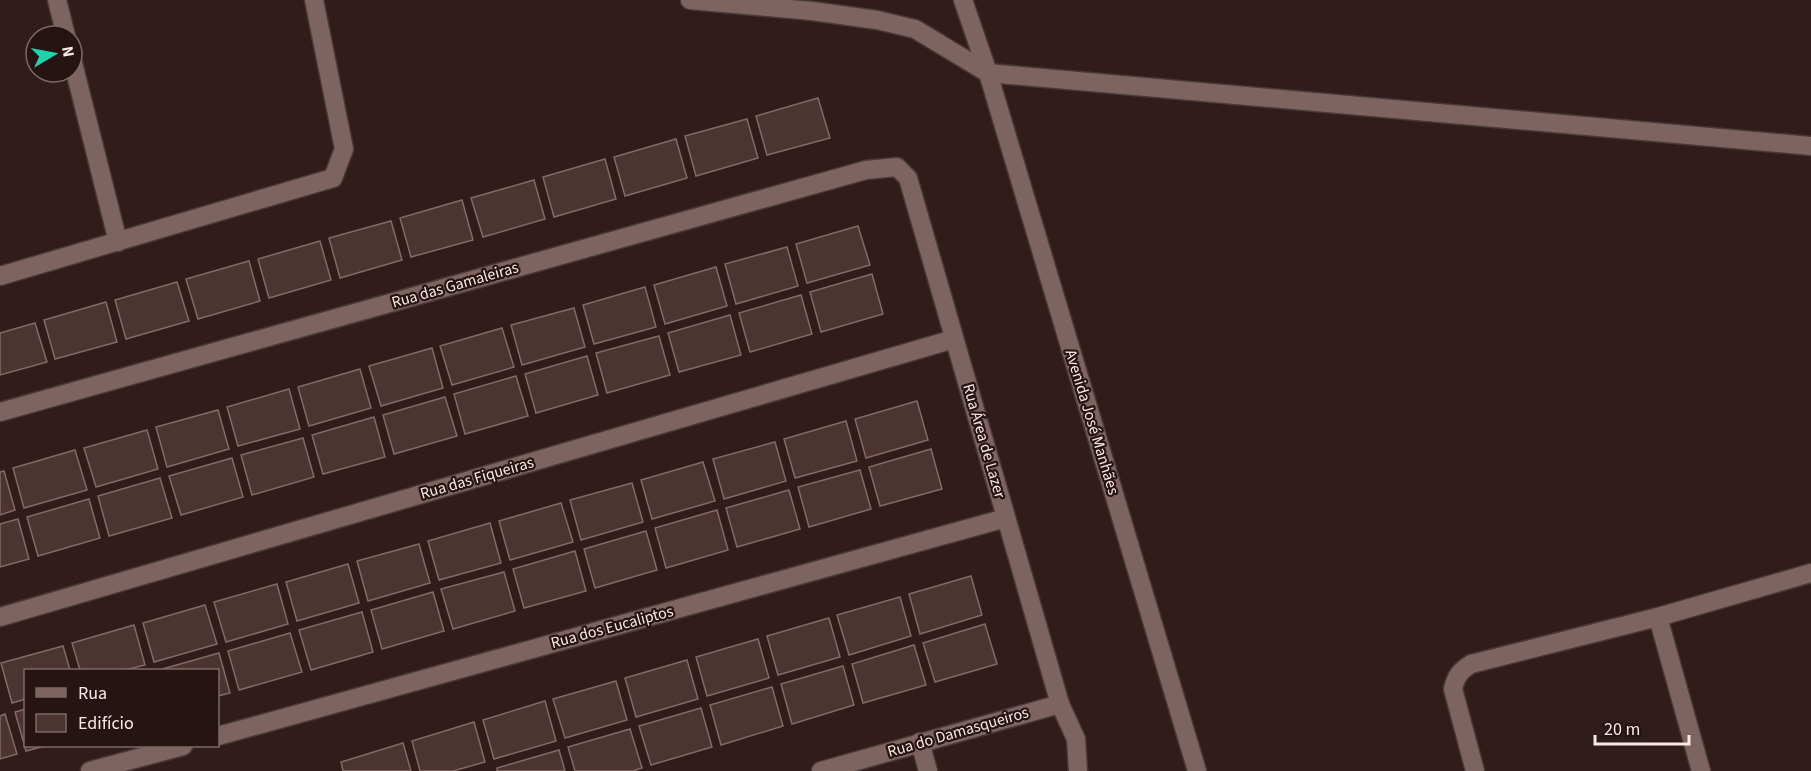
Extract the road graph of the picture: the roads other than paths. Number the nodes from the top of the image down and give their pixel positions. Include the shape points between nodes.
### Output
1 (57, 0) edge
2 (314, 0) edge
3 (690, 0) edge
4 (963, 0) edge
5 (63, 24) edge
6 (988, 72) junction
7 (78, 84) edge
8 (1811, 146) edge
9 (908, 178) joint
10 (118, 242) junction
11 (0, 276) edge
12 (954, 339) junction
13 (0, 412) edge
14 (1006, 518) junction
15 (1811, 573) edge
16 (0, 617) edge
17 (1658, 617) junction
18 (1060, 704) junction
19 (219, 736) edge
20 (921, 742) junction
21 (179, 747) edge
22 (90, 771) edge
23 (821, 771) edge
24 (928, 771) edge
25 (1078, 771) edge
26 (1197, 771) edge
27 (1474, 771) edge
28 (1701, 771) edge

1 - 5 street
2 - 10 street via 344,149 333,178
3 - 6 street via 812,11 915,29
4 - 6 street, Avenida José Manhães
6 - 8 street
6 - 26 street, Avenida José Manhães
7 - 10 street
9 - 12 street, Rua Área de Lazer
9 - 13 street, Rua das Gamaleiras via 897,167 866,170
10 - 11 street
12 - 14 street, Rua Área de Lazer
12 - 16 street, Rua das Fiqueiras
14 - 18 street, Rua Área de Lazer
14 - 19 street, Rua dos Eucaliptos
15 - 17 street
17 - 27 street via 1471,664 1461,671 1453,689
17 - 28 street
18 - 20 street, Rua do Damasqueiros
18 - 25 street, Rua Área de Lazer via 1076,739
20 - 23 street, Rua do Damasqueiros
20 - 24 street
21 - 22 street

